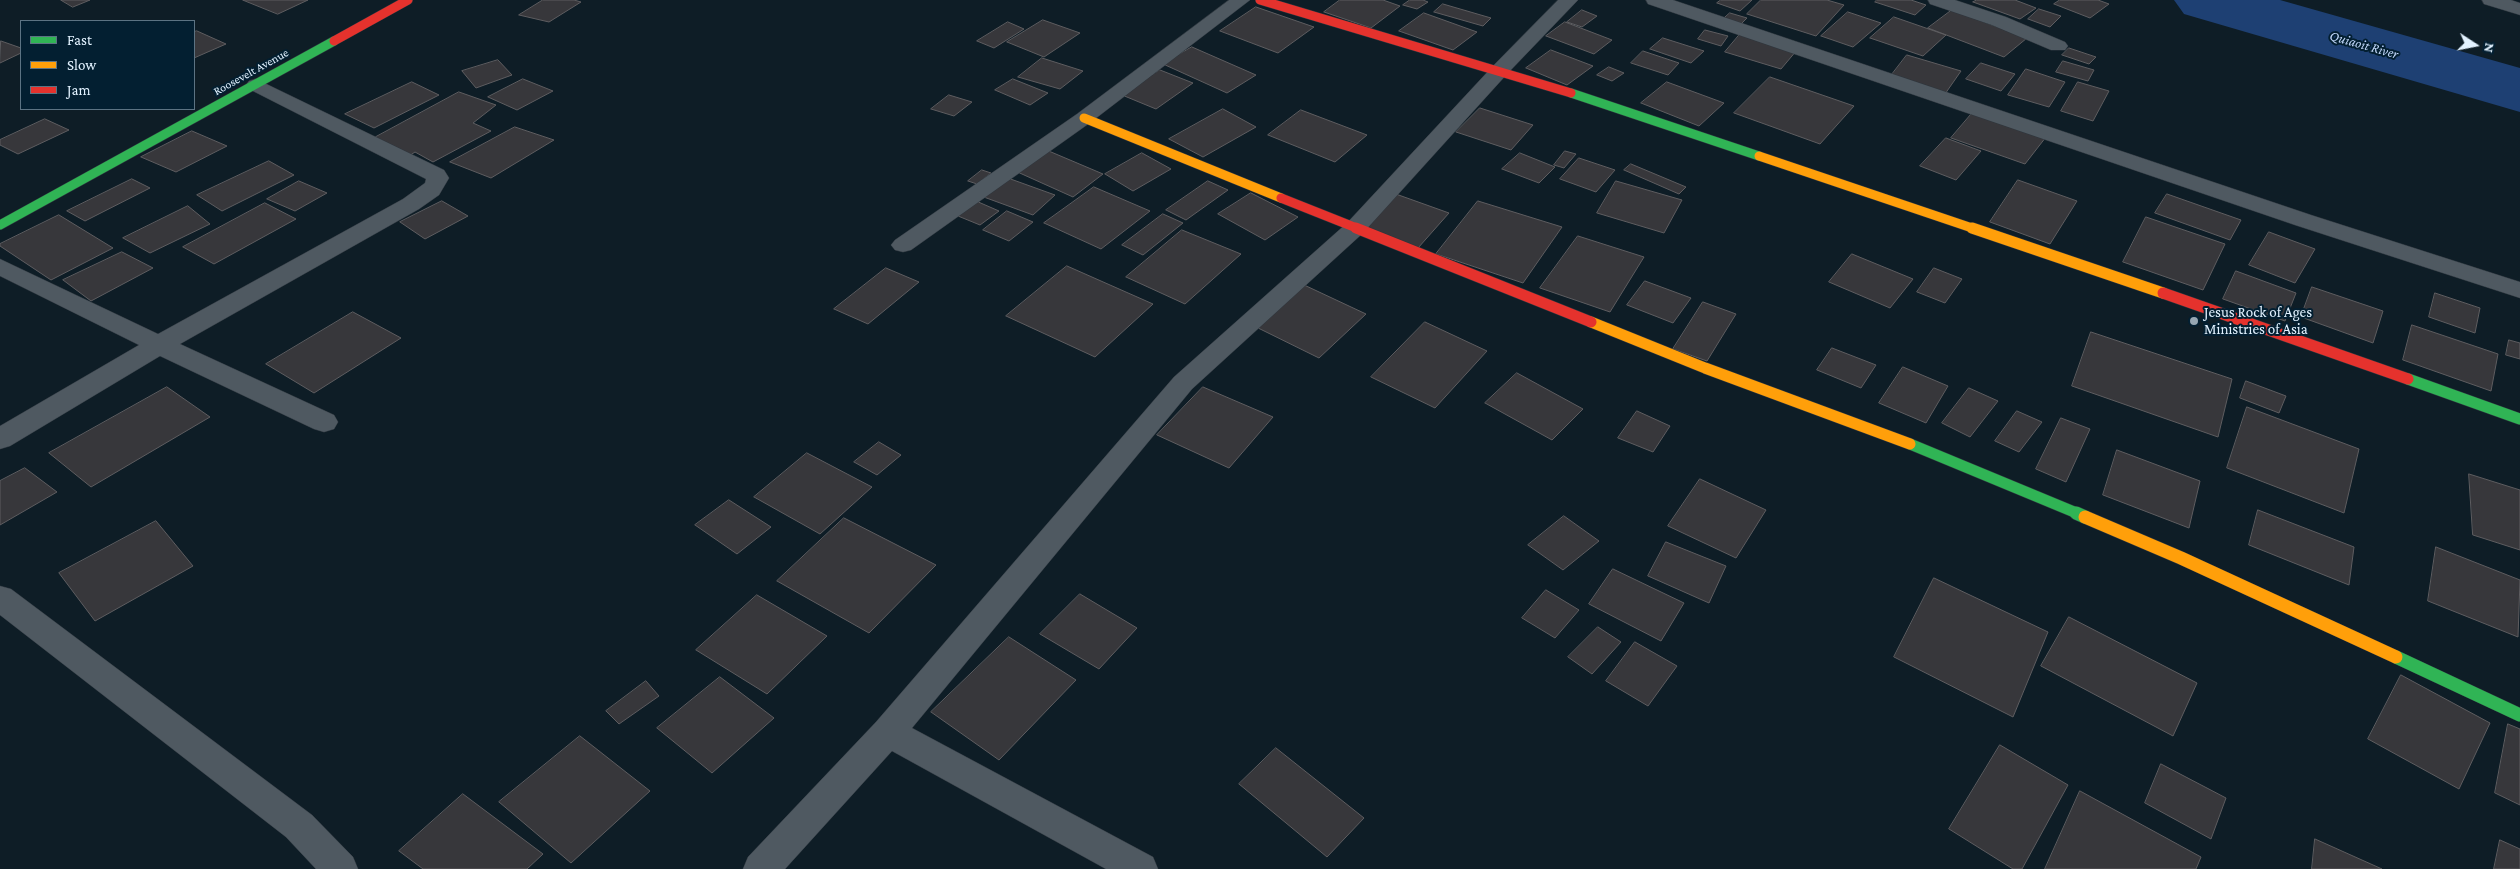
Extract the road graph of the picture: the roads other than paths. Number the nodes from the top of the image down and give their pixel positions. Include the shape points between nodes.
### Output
1 (408, 0) edge
2 (1241, 0) edge
3 (1260, 0) edge
4 (1569, 0) edge
5 (1655, 0) edge
6 (1937, 0) edge
7 (2491, 0) edge
8 (2520, 9) edge
9 (2058, 46) dead end
10 (1500, 70) junction
11 (256, 85) junction
12 (1084, 118) junction
13 (0, 225) edge
14 (1355, 228) junction
15 (903, 245) dead end
16 (0, 266) edge
17 (2520, 290) edge
18 (159, 345) junction
19 (2520, 419) edge
20 (324, 422) dead end
21 (0, 439) edge
22 (0, 598) edge
23 (2520, 715) edge
24 (888, 732) junction
25 (340, 869) edge
26 (761, 869) edge
27 (1140, 869) edge

1 - 11 main road, Roosevelt Avenue
2 - 12 street
3 - 10 main road
4 - 10 street
5 - 17 street via 2303,220
6 - 9 street
7 - 8 street
10 - 14 street
10 - 19 main road via 1816,174
11 - 13 main road, Roosevelt Avenue
11 - 18 street via 436,174 437,183 411,204
12 - 14 main road
12 - 15 street
14 - 23 main road via 1705,368 1924,450 2181,558
14 - 24 street via 1183,383
16 - 18 street
18 - 20 street
18 - 21 street
22 - 25 street via 299,826
24 - 26 street
24 - 27 street

